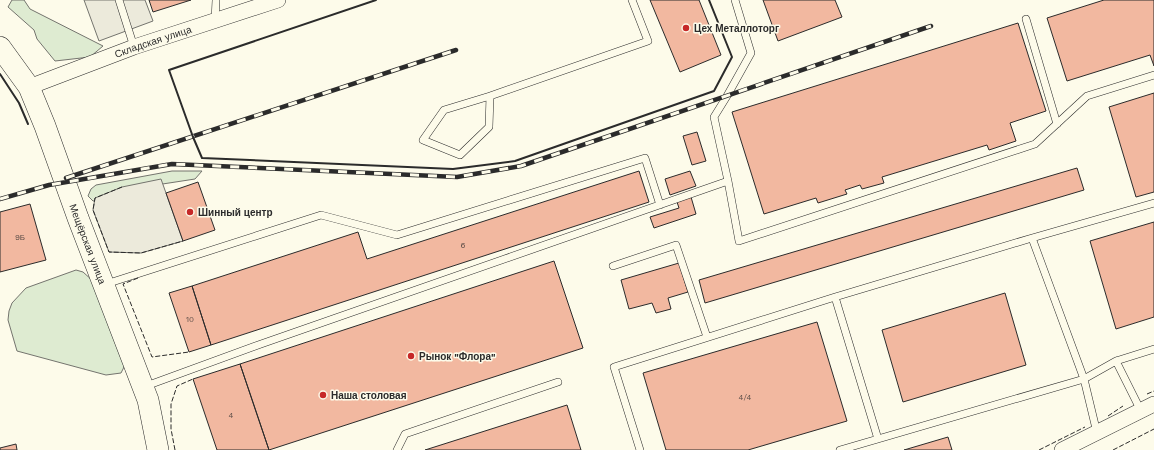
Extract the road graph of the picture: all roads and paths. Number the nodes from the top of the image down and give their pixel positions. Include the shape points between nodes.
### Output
1 (119, 0) edge
2 (216, 0) edge
3 (278, 0) edge
4 (632, 0) edge
5 (735, 0) edge
6 (1026, 19) dead end
7 (215, 21) junction
8 (0, 46) edge
9 (134, 47) junction
10 (1154, 75) edge
11 (29, 87) junction
12 (490, 96) junction
13 (1056, 124) junction
14 (728, 181) junction
15 (1154, 203) edge
16 (660, 206) junction
17 (1032, 238) junction
18 (613, 266) dead end
19 (104, 285) junction
20 (835, 297) junction
21 (707, 337) junction
22 (1154, 349) edge
23 (1116, 361) junction
24 (1084, 379) junction
25 (558, 382) dead end
26 (144, 387) junction
27 (1147, 408) edge
28 (1097, 433) junction
29 (878, 439) junction
30 (158, 450) edge
31 (397, 450) edge
32 (640, 450) edge
33 (840, 450) edge
34 (1062, 450) edge

1 - 9 lane
2 - 7 lane
3 - 7 street, Складская улица
4 - 12 lane via 648,41
5 - 14 lane via 751,53 714,117
6 - 13 lane
7 - 9 street, Складская улица
8 - 11 main road, Мещёрская улица
9 - 11 street, Складская улица
10 - 13 lane via 1087,96
11 - 19 main road, Мещёрская улица
12 - 12 lane via 444,110 423,140 460,156 489,127
13 - 14 lane via 1035,144 740,241
14 - 16 lane
15 - 17 lane
16 - 19 lane via 645,158 397,235 321,216
16 - 26 lane
17 - 20 lane
17 - 24 lane
18 - 21 lane via 676,245
19 - 26 main road, Мещёрская улица
20 - 21 lane
20 - 29 lane
21 - 32 lane via 614,367
22 - 23 lane
23 - 24 lane
23 - 27 lane
24 - 28 lane
24 - 29 lane
25 - 31 lane via 404,434
26 - 30 main road, Мещёрская улица
27 - 28 street
28 - 34 street
29 - 33 lane

